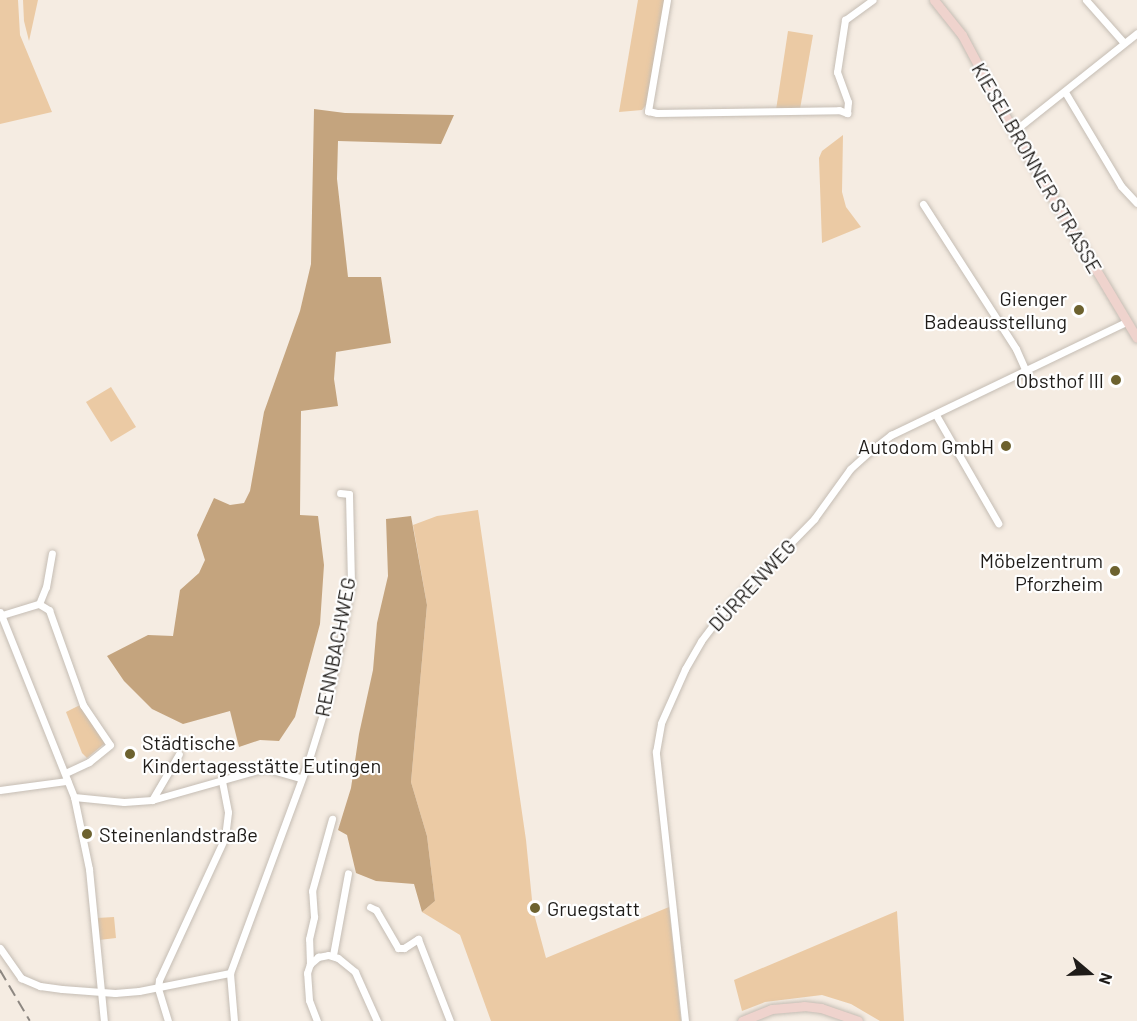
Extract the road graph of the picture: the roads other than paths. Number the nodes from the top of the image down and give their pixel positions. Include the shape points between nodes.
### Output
1 (667, 0) edge
2 (873, 0) edge
3 (934, 0) edge
4 (1086, 0) edge
5 (1137, 33) edge
6 (1124, 44) junction
7 (1065, 92) junction
8 (1014, 131) junction
9 (1137, 203) edge
10 (923, 204) dead end
11 (1126, 321) junction
12 (1137, 338) edge
13 (1026, 371) junction
14 (936, 415) junction
15 (340, 493) dead end
16 (998, 523) dead end
17 (52, 554) dead end
18 (39, 604) junction
19 (1, 613) edge
20 (179, 754) dead end
21 (66, 777) junction
22 (301, 778) junction
23 (222, 780) junction
24 (0, 790) edge
25 (74, 796) junction
26 (152, 800) junction
27 (332, 819) dead end
28 (348, 873) dead end
29 (370, 907) dead end
30 (0, 948) edge
31 (333, 955) junction
32 (310, 964) junction
33 (230, 973) junction
34 (158, 988) junction
35 (99, 991) junction
36 (104, 1021) edge
37 (168, 1021) edge
38 (234, 1021) edge
39 (316, 1021) edge
40 (377, 1021) edge
41 (450, 1021) edge
42 (685, 1021) edge
43 (742, 1021) edge
44 (858, 1021) edge

1 - 2 street via 648,111 657,114 847,112 848,102 837,72 845,20
3 - 8 street, KIESELBRONNER STRASSE via 962,35
4 - 6 street
5 - 6 street
6 - 7 street
7 - 8 street
7 - 9 street via 1121,186
8 - 11 street, KIESELBRONNER STRASSE
10 - 13 street via 1016,349
11 - 12 street, KIESELBRONNER STRASSE
11 - 13 street, DÜRRENWEG
13 - 14 street, DÜRRENWEG
14 - 16 street
14 - 42 street, DÜRRENWEG via 891,435 850,469 814,519 722,613 685,669 661,723 657,752
15 - 22 street, RENNBACHWEG via 349,494 351,583 328,698
17 - 18 street
18 - 19 street
18 - 21 street via 50,610 83,705 110,745
19 - 21 street
20 - 26 street
21 - 24 street
21 - 25 street
22 - 23 street via 265,768
22 - 33 street, RENNBACHWEG
23 - 26 street
23 - 34 street via 228,812 225,837
25 - 26 street via 124,802
25 - 35 street via 89,869
27 - 32 street via 312,891
28 - 31 street
29 - 41 street via 376,910 398,948 418,939
30 - 35 street via 16,974 27,982
31 - 32 street via 318,957
31 - 40 street via 355,972
32 - 39 street via 307,987
33 - 34 street
33 - 38 street
34 - 35 street
34 - 37 street
35 - 36 street
43 - 44 street via 772,1010 804,1006

